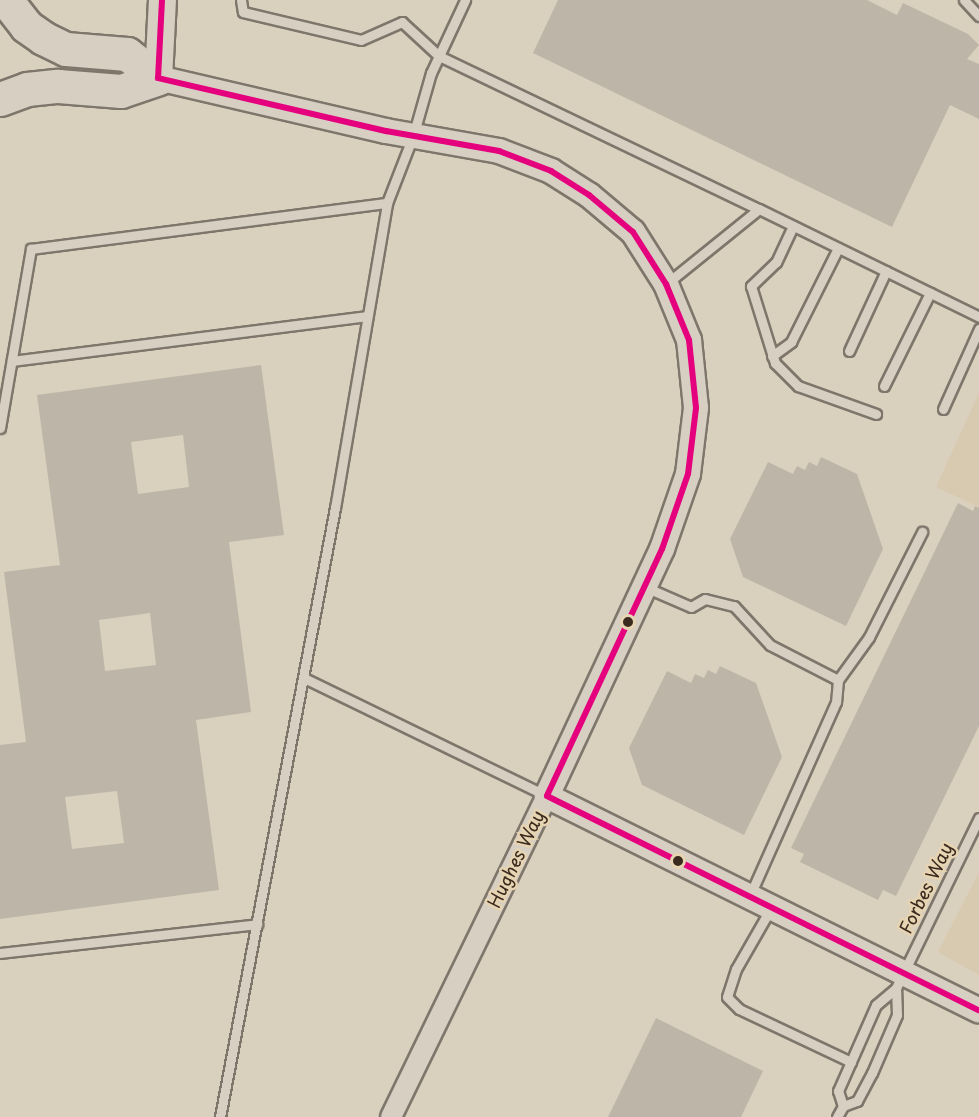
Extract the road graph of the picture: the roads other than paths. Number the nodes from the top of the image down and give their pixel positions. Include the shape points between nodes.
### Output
1 (6, 0) edge
2 (162, 0) edge
3 (241, 0) edge
4 (465, 0) edge
5 (964, 0) edge
6 (979, 16) edge
7 (439, 56) junction
8 (158, 78) junction
9 (0, 99) edge
10 (413, 136) junction
11 (387, 203) junction
12 (759, 209) junction
13 (793, 226) junction
14 (838, 248) junction
15 (886, 271) junction
16 (666, 284) junction
17 (930, 293) junction
18 (367, 316) junction
19 (979, 316) edge
20 (979, 329) edge
21 (849, 351) dead end
22 (772, 356) junction
23 (12, 361) junction
24 (884, 386) dead end
25 (943, 409) dead end
26 (876, 414) dead end
27 (0, 428) edge
28 (921, 532) dead end
29 (645, 587) junction
30 (304, 678) junction
31 (838, 680) junction
32 (547, 796) junction
33 (979, 818) edge
34 (749, 896) junction
35 (771, 907) junction
36 (257, 924) junction
37 (0, 953) edge
38 (900, 980) junction
39 (979, 1010) edge
40 (850, 1062) junction
41 (843, 1106) junction
42 (220, 1117) edge
43 (391, 1117) edge
44 (837, 1117) edge

1 - 8 highway via 26,26 43,38 66,49 127,54
2 - 8 main road
3 - 7 lane via 243,12 361,40 402,22
4 - 7 lane
5 - 6 lane
7 - 10 lane
7 - 12 lane
8 - 9 highway via 121,91 58,86 27,89
8 - 10 street, Hughes Way
10 - 11 lane
10 - 16 street, Hughes Way via 499,151 551,171 589,195 633,232
11 - 18 lane
11 - 23 lane via 31,249
12 - 13 lane
12 - 16 lane
13 - 14 lane
13 - 22 lane via 776,262 751,286
14 - 15 lane
14 - 22 lane via 791,342
15 - 17 lane
15 - 21 lane
16 - 29 street, Hughes Way via 689,340 696,408 688,474
17 - 19 lane
17 - 24 lane
18 - 23 lane
18 - 30 lane
20 - 25 lane
22 - 26 lane via 798,386
23 - 27 lane
28 - 31 lane via 869,638
29 - 31 lane via 691,607 705,599 734,606 770,645
29 - 32 street, Hughes Way
30 - 32 lane
30 - 36 lane
31 - 34 lane via 836,702
32 - 34 street
32 - 43 street, Hughes Way
33 - 38 lane, Forbes Way
34 - 35 street
35 - 38 street
35 - 40 lane via 736,969 727,997 739,1009
36 - 37 lane
36 - 42 lane
38 - 39 street
38 - 40 lane via 876,1005
38 - 41 lane via 897,1015 872,1073 857,1101
40 - 41 lane via 838,1091
41 - 44 lane

